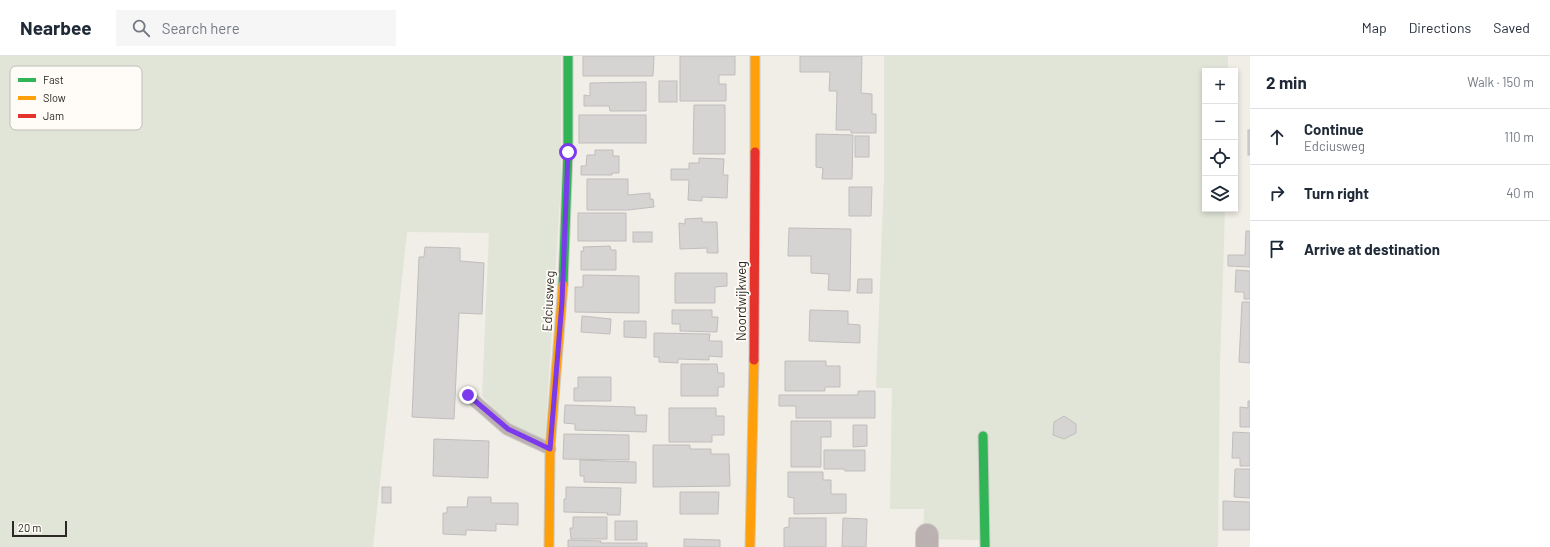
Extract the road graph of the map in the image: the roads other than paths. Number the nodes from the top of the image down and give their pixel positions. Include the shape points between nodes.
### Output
1 (568, 56) edge
2 (755, 56) edge
3 (468, 395) dead end
4 (983, 436) dead end
5 (550, 449) junction
6 (549, 547) edge
7 (750, 547) edge
8 (985, 547) edge

1 - 5 street, Edciusweg via 568,152 562,302
2 - 7 street, Noordwijkweg
3 - 5 lane via 508,429
4 - 8 street
5 - 6 street, Edciusweg

